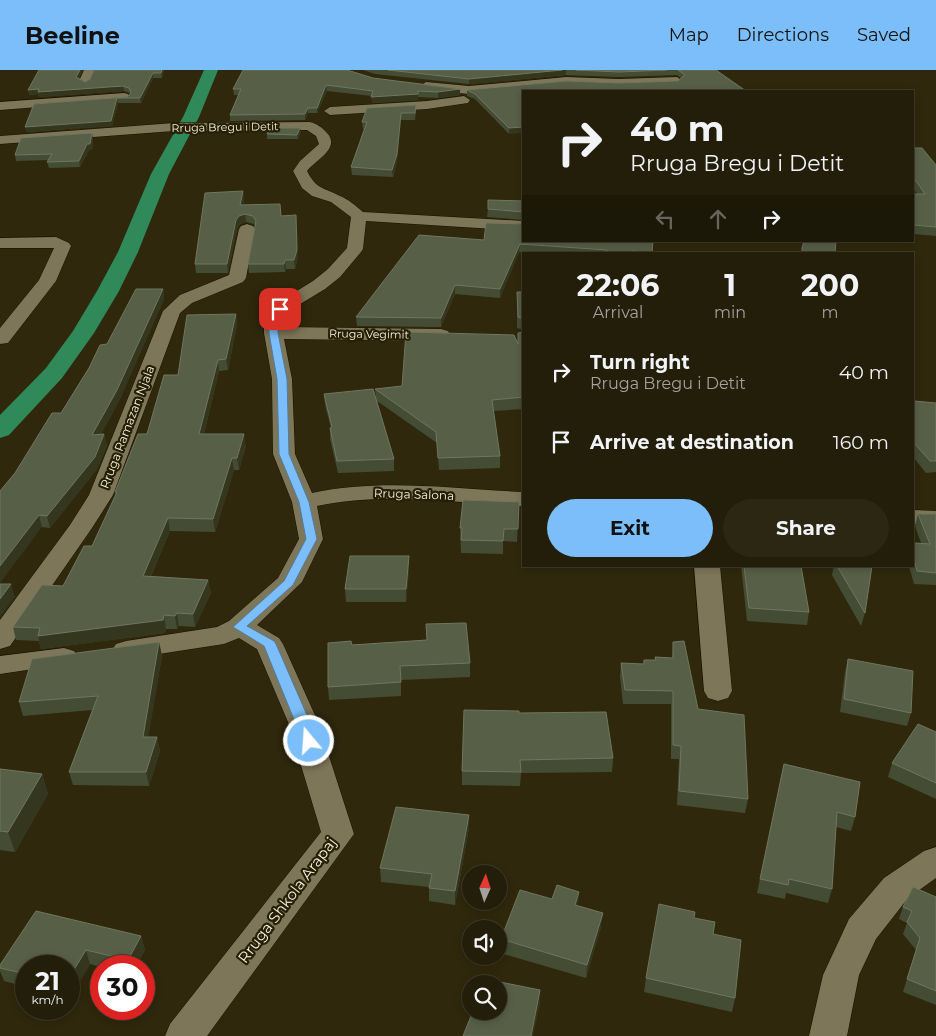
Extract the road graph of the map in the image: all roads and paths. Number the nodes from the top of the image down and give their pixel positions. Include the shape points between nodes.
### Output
1 (677, 81) edge
2 (418, 85) edge
3 (351, 95) edge
4 (124, 97) edge
5 (494, 100) edge
6 (0, 106) edge
7 (330, 111) junction
8 (310, 126) junction
9 (0, 140) edge
10 (359, 216) junction
11 (522, 226) edge
12 (246, 229) dead end
13 (0, 243) edge
14 (273, 333) junction
15 (459, 335) edge
16 (1, 338) edge
17 (522, 499) edge
18 (304, 502) junction
19 (914, 517) edge
20 (936, 518) edge
21 (707, 567) edge
22 (239, 627) junction
23 (0, 640) edge
24 (0, 664) edge
25 (718, 691) dead end
26 (936, 860) edge
27 (184, 1036) edge
28 (828, 1036) edge

1 - 2 street via 550,82 469,90
3 - 7 street
4 - 6 street
5 - 7 street
7 - 8 street
8 - 9 street, Rruga Bregu i Detit via 174,127
8 - 10 street via 323,133 327,140 321,151 304,164 300,171 302,179 317,193 336,199
10 - 11 street
10 - 14 street via 355,249 334,273 280,309 273,321
12 - 23 street, Rruga Ramazan Njala via 237,278 186,299 172,311 101,495
13 - 16 street via 47,242 61,243 62,246 47,281
14 - 15 street, Rruga Vegimit
14 - 18 street via 282,379 284,454
17 - 18 street, Rruga Salona via 377,492 341,494
18 - 22 street via 311,539 289,582
19 - 20 street
21 - 25 street
22 - 24 street via 224,635
22 - 27 street, Rruga Shkola Arapaj via 269,644 304,722 338,834
26 - 28 street via 896,888 862,930 841,975

